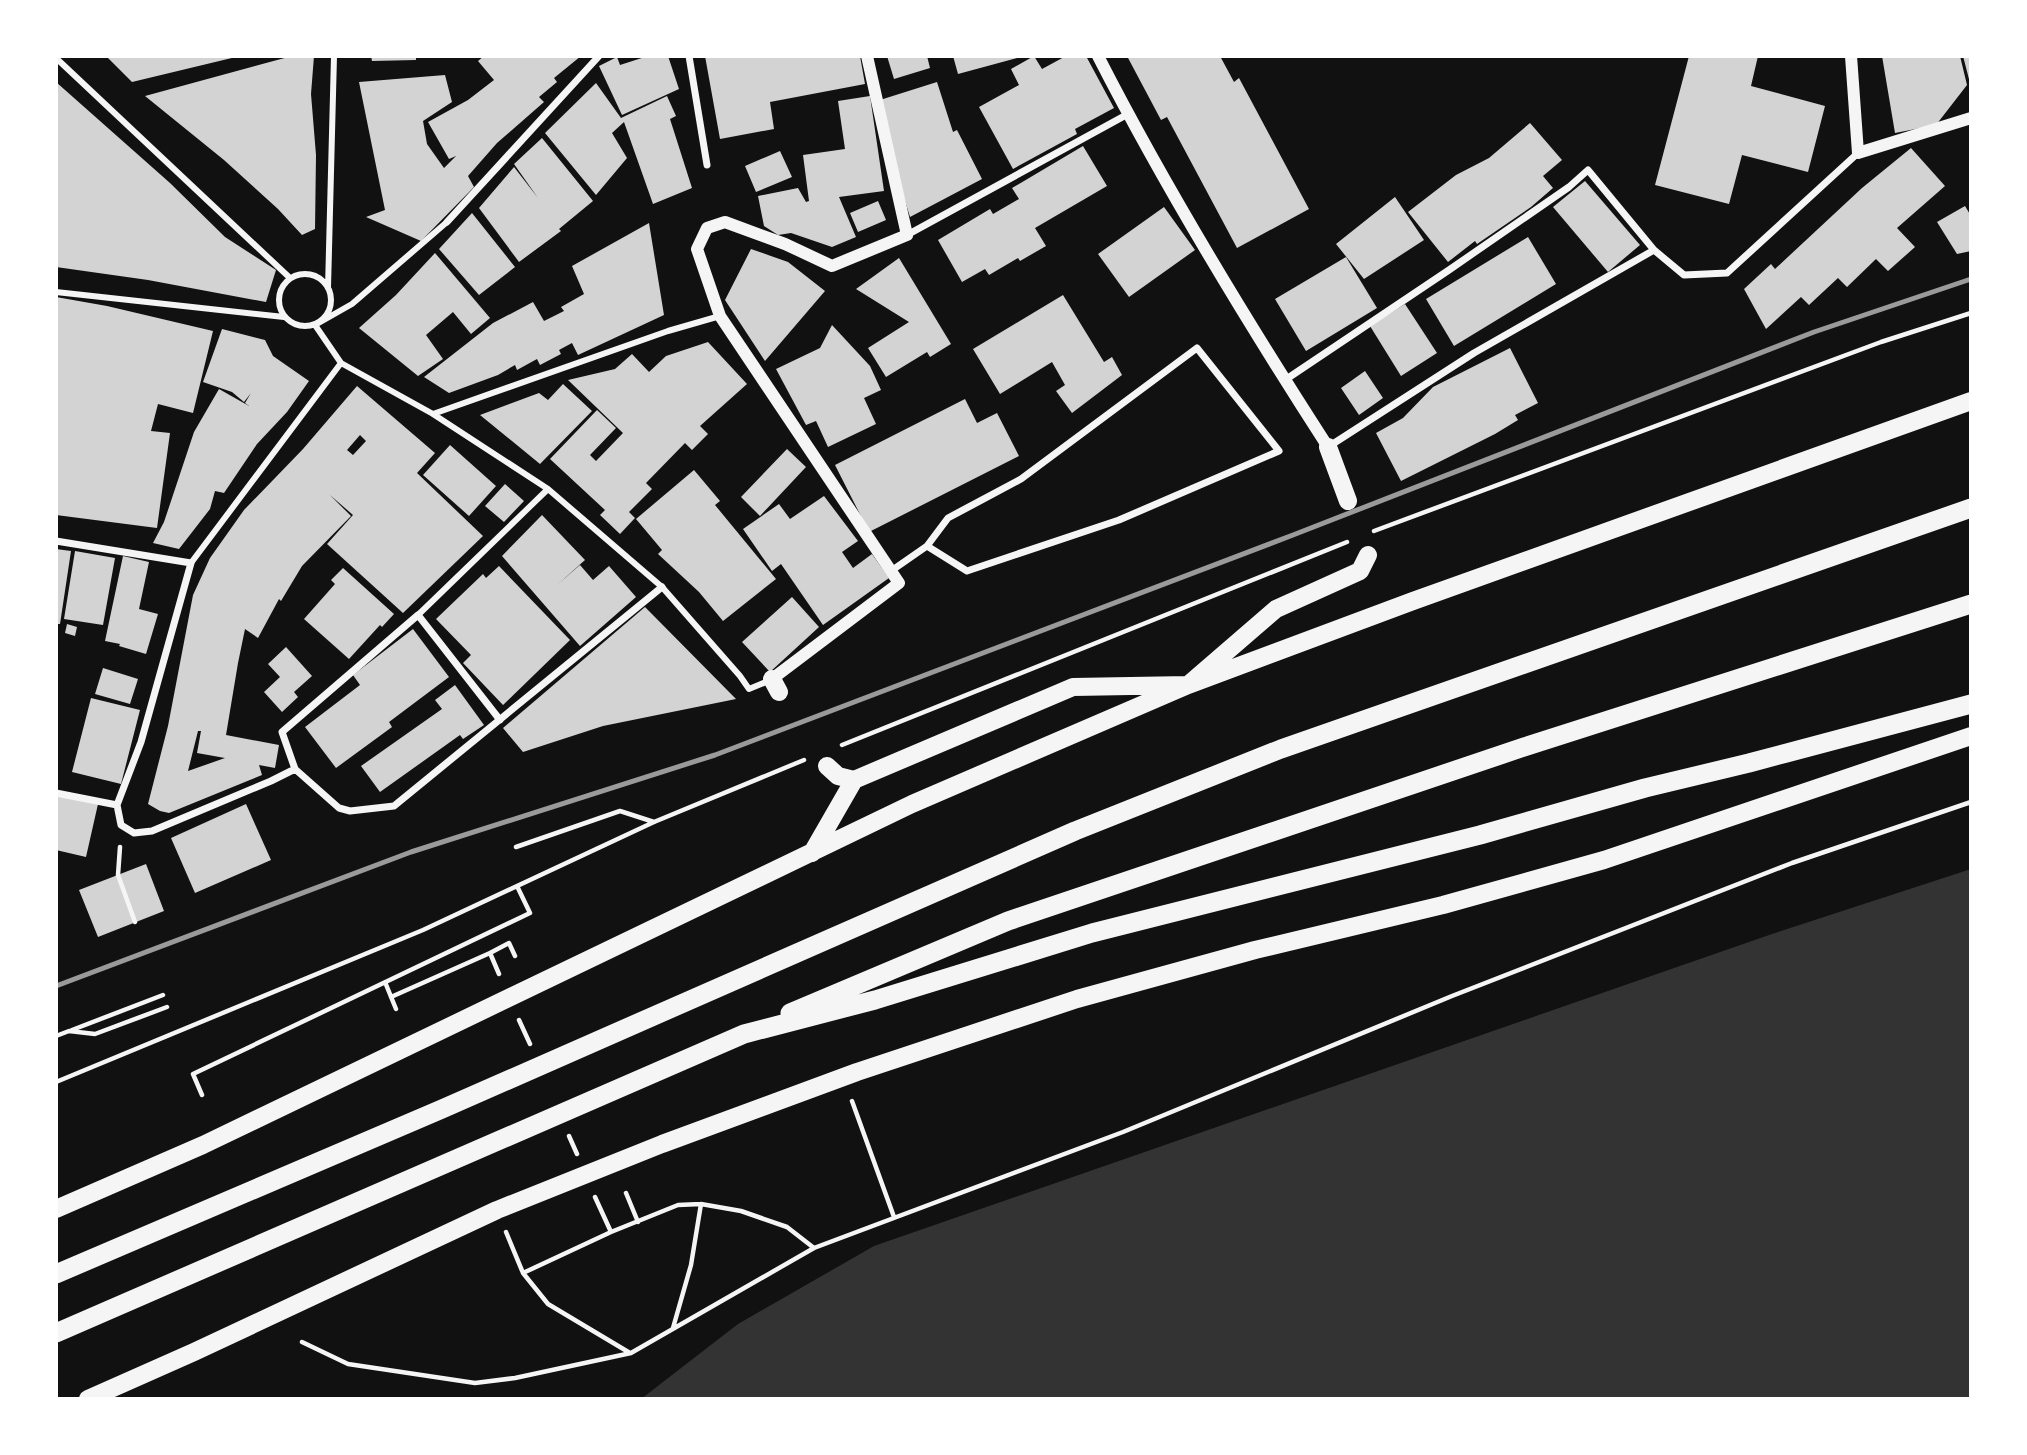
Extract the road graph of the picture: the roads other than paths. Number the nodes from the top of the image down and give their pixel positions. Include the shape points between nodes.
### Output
1 (334, 56) edge
2 (599, 56) edge
3 (689, 56) edge
4 (867, 56) edge
5 (1098, 56) edge
6 (1851, 56) edge
7 (56, 58) edge
8 (1128, 114) junction
9 (1971, 118) edge
10 (1857, 153) junction
11 (707, 165) dead end
12 (447, 222) joint
13 (907, 235) junction
14 (1654, 250) junction
15 (290, 278) junction
16 (328, 288) junction
17 (56, 292) edge
18 (720, 316) junction
19 (284, 317) junction
20 (316, 324) junction
21 (341, 363) junction
22 (1285, 380) junction
23 (1971, 401) edge
24 (433, 414) junction
25 (1328, 447) junction
26 (548, 489) junction
27 (1348, 501) dead end
28 (1971, 508) edge
29 (56, 541) edge
30 (927, 546) junction
31 (1368, 555) dead end
32 (191, 563) junction
33 (891, 571) junction
34 (662, 587) junction
35 (1971, 604) edge
36 (418, 615) junction
37 (1188, 685) junction
38 (775, 686) joint
39 (1971, 704) edge
40 (500, 720) junction
41 (1971, 736) edge
42 (827, 766) dead end
43 (295, 768) junction
44 (854, 780) junction
45 (56, 793) edge
46 (117, 805) junction
47 (812, 853) junction
48 (744, 1034) junction
49 (56, 1209) edge
50 (56, 1274) edge
51 (56, 1334) edge
52 (88, 1399) edge

1 - 16 street
2 - 12 street
3 - 11 street
4 - 13 street
5 - 8 street
6 - 10 street
7 - 15 street
8 - 13 street
8 - 22 street
9 - 10 street
10 - 14 street via 1727,273 1684,275
12 - 20 street via 352,304
13 - 18 street via 832,266 724,222 707,228 697,249
14 - 22 street via 1588,170
14 - 25 street via 1474,353
15 - 16 street via 307,274 323,280
15 - 19 street via 279,292
16 - 20 street via 331,304
17 - 19 street
18 - 24 street
18 - 33 street
19 - 20 street via 299,326
20 - 21 street
21 - 24 street
21 - 32 street
22 - 25 street
23 - 37 main road
24 - 26 street
25 - 27 main road
26 - 34 street
26 - 36 street
28 - 50 highway via 1281,749 1075,831
29 - 32 street
30 - 30 street via 967,571 1119,520 1279,451 1197,348 1021,479 948,518
30 - 33 street
31 - 37 main road via 1360,570 1276,609
32 - 46 street via 141,742
33 - 38 street via 899,583
34 - 38 street via 749,689
34 - 40 street
35 - 48 highway via 1524,747 1008,921
36 - 40 street
36 - 43 street via 282,732
37 - 44 main road via 1073,687
37 - 47 main road via 912,804
39 - 48 highway via 1092,933 874,1000
40 - 43 street via 394,806 339,808
41 - 52 main road via 1604,860 1077,999 857,1072 497,1210
42 - 44 main road via 838,776
43 - 46 street via 152,831 134,833 121,825
44 - 47 main road
45 - 46 street
47 - 49 main road via 203,1145
48 - 51 highway

